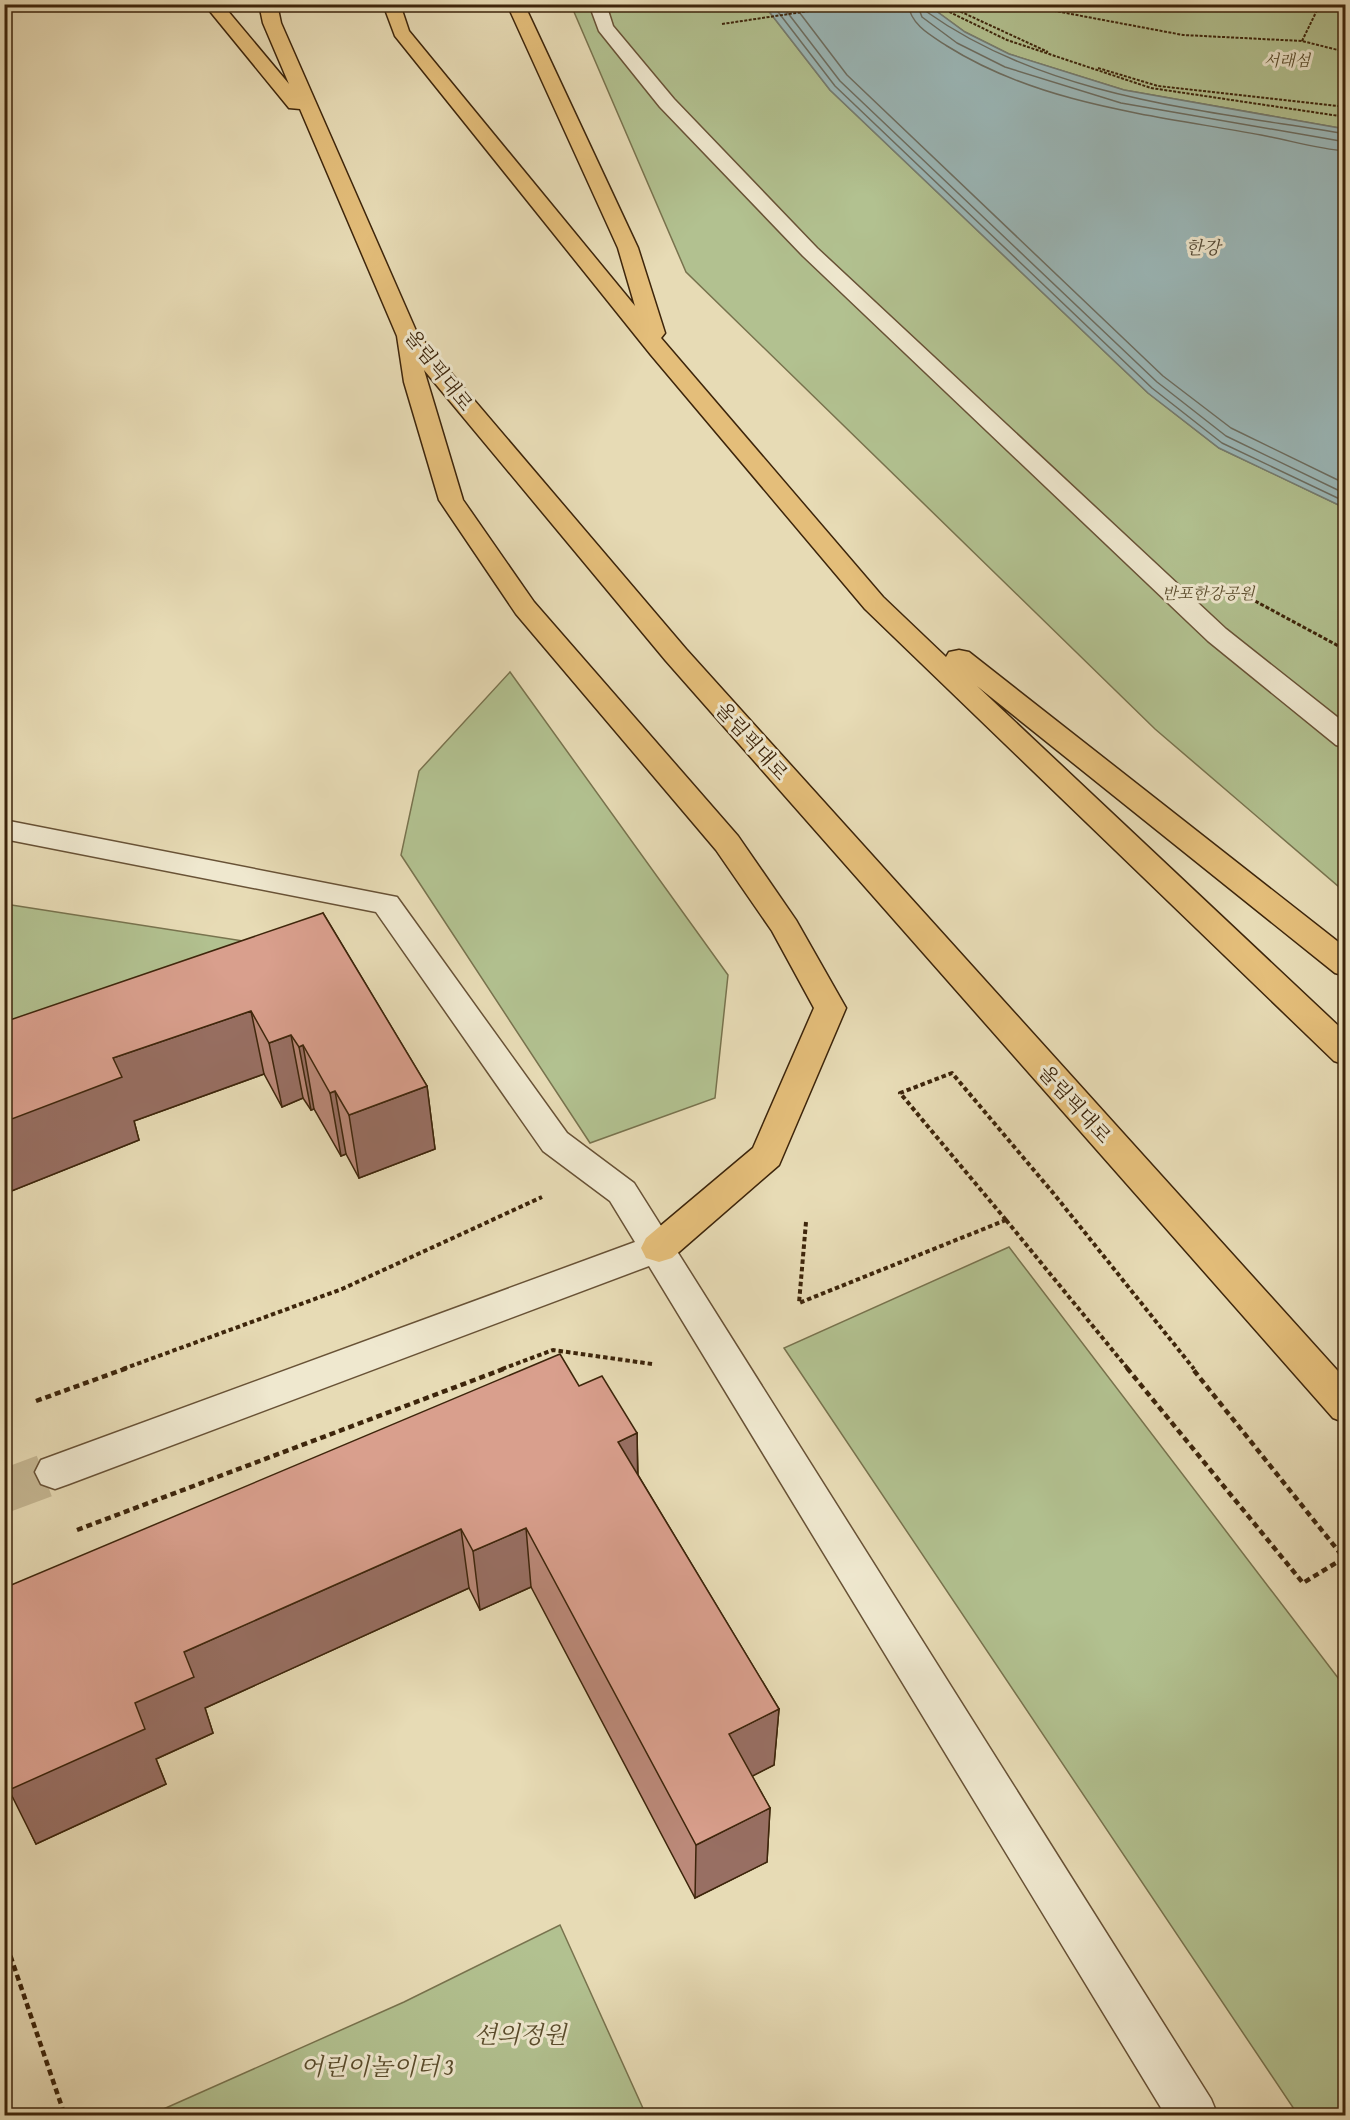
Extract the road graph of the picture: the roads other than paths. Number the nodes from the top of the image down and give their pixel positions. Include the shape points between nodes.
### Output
1 (212, 4) edge
2 (268, 4) edge
3 (391, 4) edge
4 (515, 4) edge
5 (597, 4) edge
6 (319, 131) junction
7 (407, 335) junction
8 (659, 350) junction
9 (842, 565) junction
10 (1346, 739) edge
11 (4, 829) edge
12 (1346, 965) edge
13 (1346, 1053) edge
14 (659, 1248) junction
15 (1346, 1407) edge
16 (55, 1472) tunnel mouth
17 (1194, 2115) edge

1 - 6 highway
2 - 6 highway, 올림픽대로 via 272,23
3 - 8 highway via 401,32
4 - 8 highway via 628,248
5 - 10 street via 605,27 667,103 810,252 1217,635
6 - 7 highway, 올림픽대로
7 - 14 highway via 415,382 451,500 525,608 727,843 785,927 830,1008 767,1156
7 - 15 highway, 올림픽대로 via 676,655
8 - 9 highway
9 - 12 highway
9 - 13 highway via 874,603
11 - 14 street via 386,904 555,1142 622,1192
14 - 16 street
14 - 17 street

